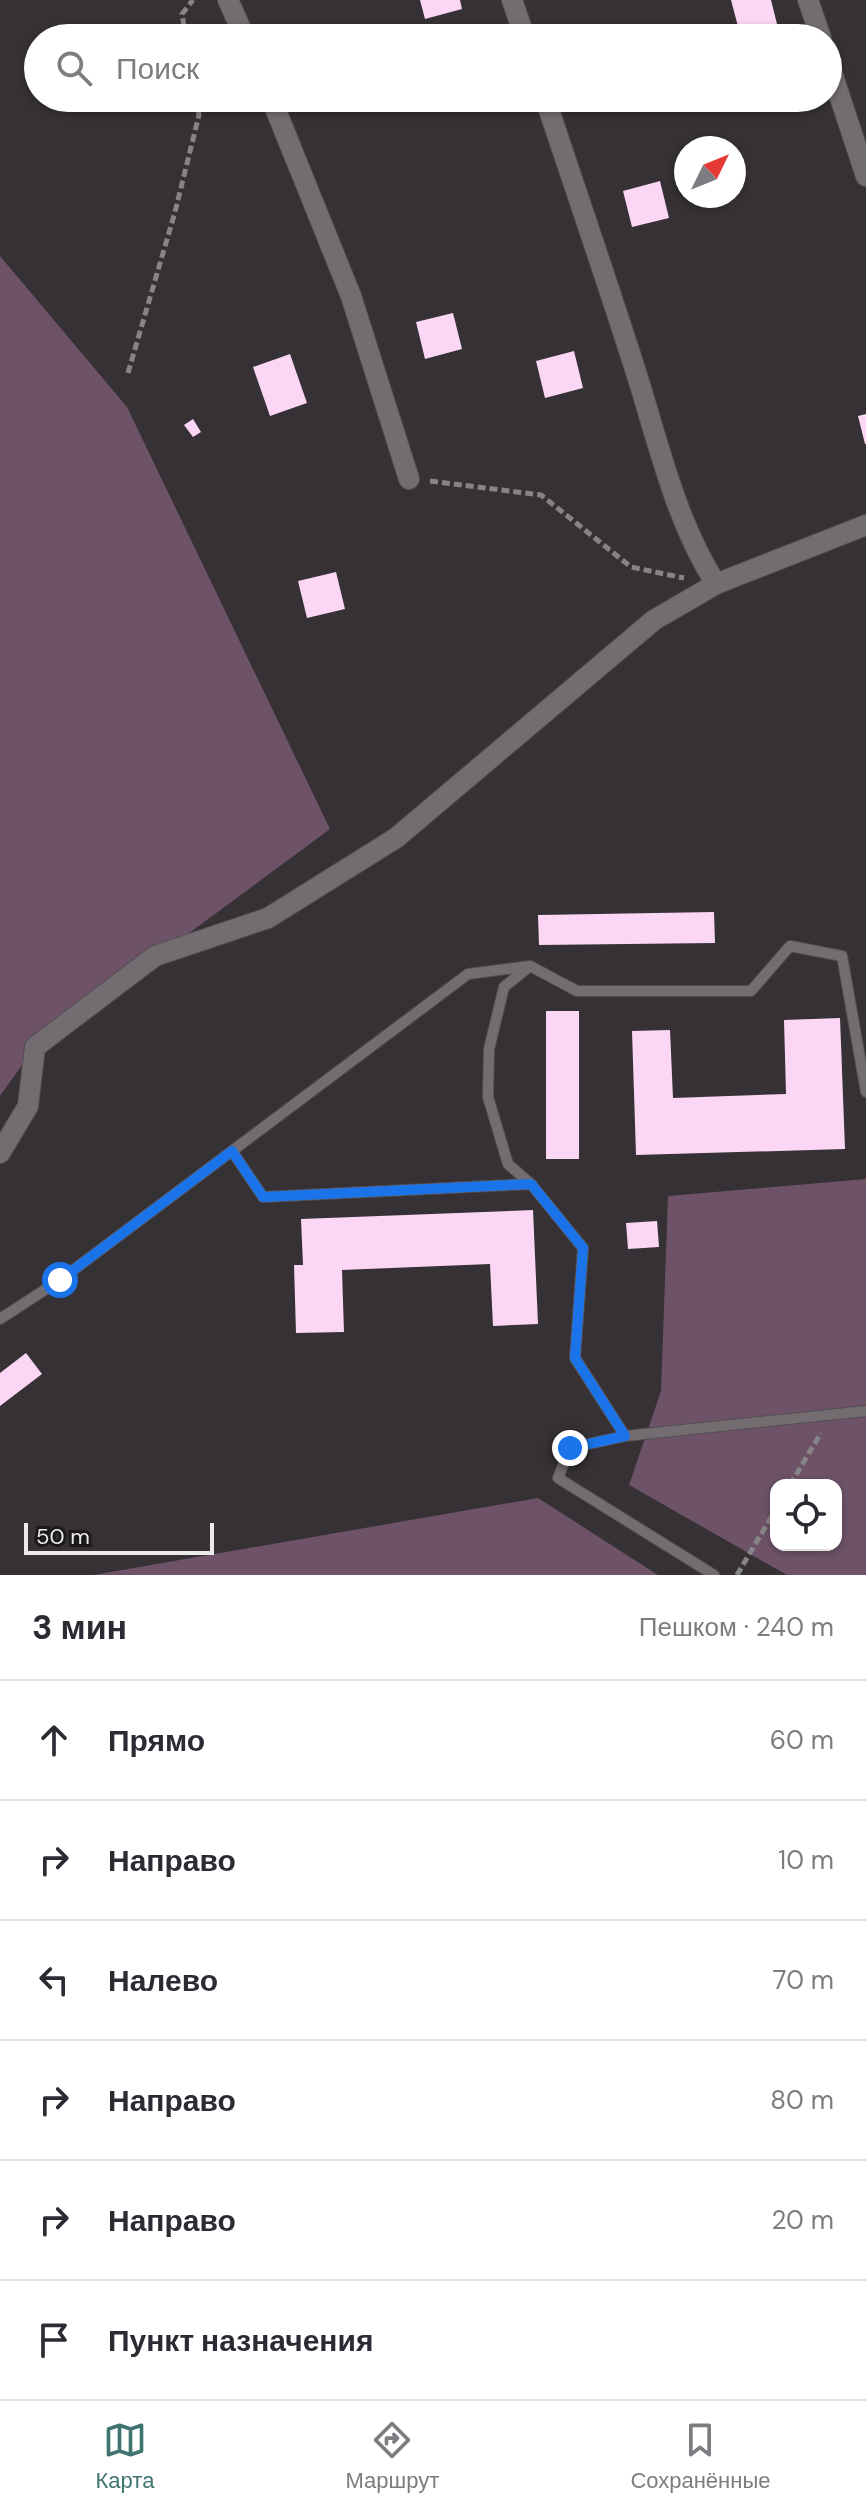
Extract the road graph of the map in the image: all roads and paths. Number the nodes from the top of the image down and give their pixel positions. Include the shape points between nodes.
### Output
1 (193, 0) edge
2 (228, 0) edge
3 (512, 0) edge
4 (808, 0) edge
5 (184, 24) edge
6 (239, 24) edge
7 (520, 24) edge
8 (816, 24) edge
9 (842, 103) edge
10 (198, 112) edge
11 (277, 112) edge
12 (550, 112) edge
13 (866, 176) edge
14 (128, 373) dead end
15 (409, 479) joint
16 (866, 525) edge
17 (716, 584) junction
18 (530, 966) junction
19 (866, 1092) edge
20 (232, 1151) junction
21 (0, 1153) edge
22 (531, 1184) junction
23 (0, 1319) edge
24 (866, 1411) edge
25 (831, 1415) junction
26 (625, 1436) junction
27 (794, 1479) edge
28 (770, 1519) edge
29 (714, 1575) edge
30 (737, 1575) edge

1 - 5 path via 182,14
2 - 6 street
3 - 7 street
4 - 8 street
9 - 13 street
10 - 14 path
11 - 15 street via 351,296
12 - 17 street via 678,505
15 - 17 path via 541,495 631,567
16 - 17 street
17 - 21 street via 654,620 396,838 268,918 155,956 35,1047 28,1106
18 - 19 lane via 577,991 751,991 790,946 842,956
18 - 20 lane via 468,974
18 - 22 lane via 504,987 489,1049 488,1097 508,1164
20 - 22 lane via 263,1197
20 - 23 lane
22 - 26 lane via 583,1248 575,1358
24 - 25 lane
25 - 26 lane
25 - 27 path
26 - 29 lane via 570,1448 558,1478
28 - 30 path

